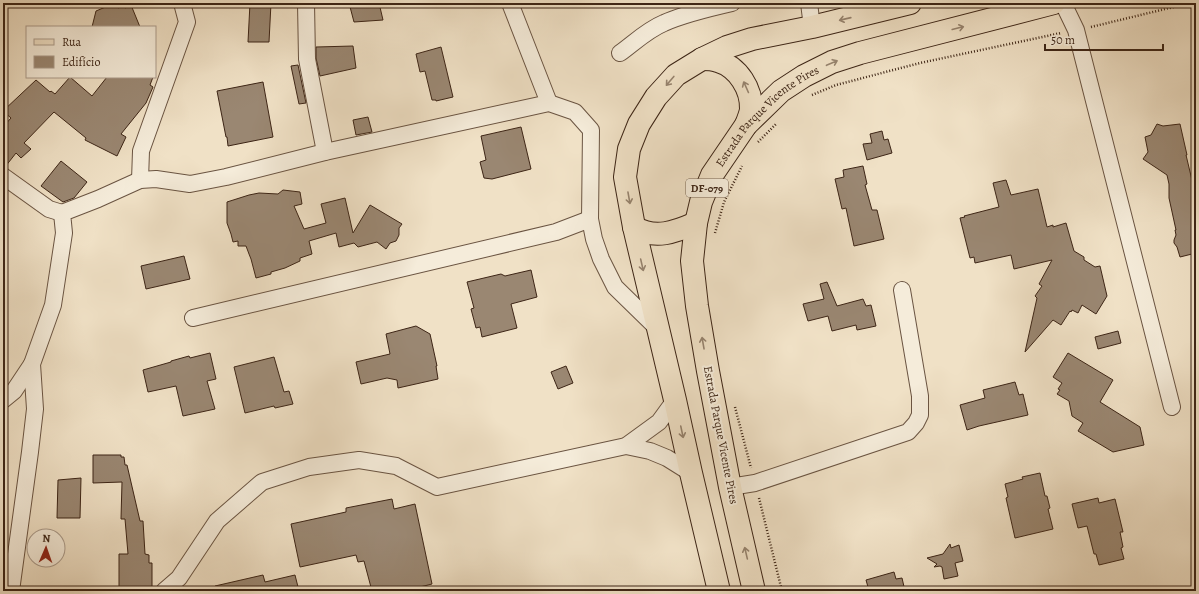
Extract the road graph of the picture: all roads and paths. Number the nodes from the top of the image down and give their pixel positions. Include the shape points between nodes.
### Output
1 (182, 3) edge
2 (306, 3) edge
3 (510, 3) edge
4 (732, 3) edge
5 (809, 3) edge
6 (910, 3) edge
7 (1054, 3) edge
8 (1063, 3) edge
9 (1190, 3) edge
10 (812, 26) junction
11 (1076, 30) junction
12 (620, 53) dead end
13 (702, 59) junction
14 (810, 95) dead end
15 (550, 103) junction
16 (776, 124) dead end
17 (746, 125) junction
18 (756, 145) dead end
19 (325, 152) junction
20 (744, 163) dead end
21 (3, 176) edge
22 (140, 180) junction
23 (62, 213) junction
24 (590, 219) junction
25 (696, 223) junction
26 (634, 227) junction
27 (714, 238) dead end
28 (902, 290) dead end
29 (193, 318) dead end
30 (657, 328) junction
31 (32, 364) junction
32 (3, 400) edge
33 (675, 400) junction
34 (734, 402) dead end
35 (1172, 407) dead end
36 (626, 446) junction
37 (691, 473) junction
38 (755, 483) junction
39 (730, 487) junction
40 (11, 591) edge
41 (164, 591) edge
42 (719, 591) edge
43 (754, 591) edge
44 (782, 591) edge

1 - 22 street via 187,22 140,151
2 - 19 street via 307,59
3 - 15 street
4 - 12 street via 663,23
5 - 10 street
6 -> 10 main road
17 -> 7 main road, Estrada Parque Vicente Pires / DF-079 via 781,91 832,62
8 - 11 street
9 - 11 path
10 - 13 main road via 752,39
11 - 14 path via 920,63 836,85
11 - 35 street
17 -> 13 main road via 750,110 749,94 743,80 732,68 718,61
13 -> 26 main road via 676,75 656,97 639,124 629,149 625,177
15 - 19 street
15 - 24 street via 575,112 591,130
16 - 18 path
17 - 25 main road, Estrada Parque Vicente Pires / DF-079 via 712,175
19 - 22 street via 190,184 156,179
20 - 27 path via 724,202
21 - 23 street via 49,209
22 - 23 street
23 - 31 street via 64,233 53,305
24 - 29 street via 556,232
24 - 30 street via 601,259 615,287
25 - 26 main road via 674,232 658,234 640,231
39 -> 25 main road, Estrada Parque Vicente Pires / DF-079 via 697,306 692,261
26 -> 30 main road
28 - 38 street via 920,396 920,415 916,424 908,432
30 - 33 main road
31 - 32 street via 14,391
31 - 40 street via 35,409
33 - 36 street via 659,422
33 -> 37 main road
34 - 38 path
36 - 37 street via 667,458
36 - 41 street via 437,487 396,466 359,460 309,467 262,482 217,521 179,578
37 - 42 main road
38 - 39 street
38 - 44 path
43 -> 39 main road, Estrada Parque Vicente Pires / DF-079

